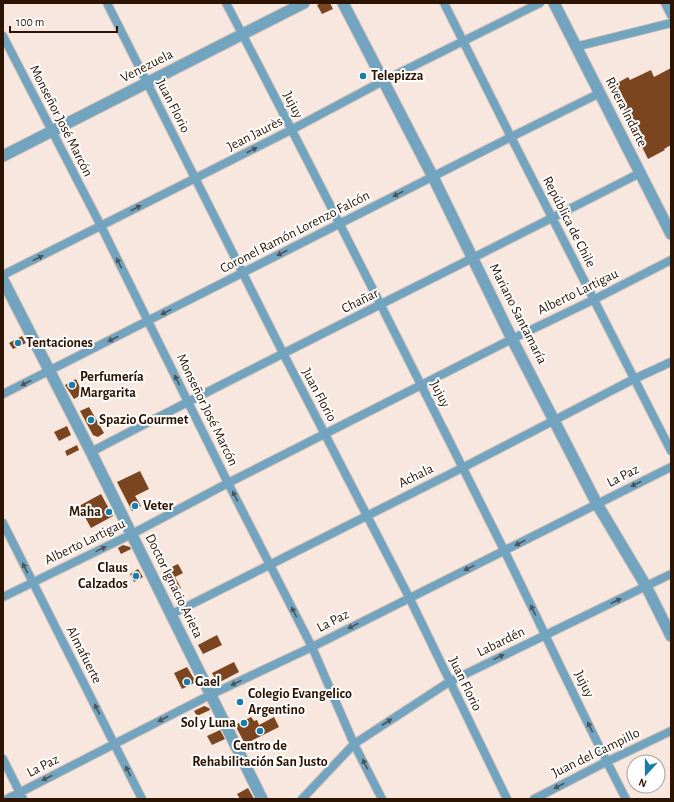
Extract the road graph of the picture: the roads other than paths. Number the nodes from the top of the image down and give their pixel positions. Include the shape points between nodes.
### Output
1 (107, 3) edge
2 (226, 3) edge
3 (304, 3) edge
4 (343, 3) edge
5 (444, 3) edge
6 (540, 3) edge
7 (554, 3) edge
8 (665, 3) edge
9 (671, 15) edge
10 (671, 23) edge
11 (242, 35) junction
12 (3, 36) edge
13 (464, 41) junction
14 (575, 47) junction
15 (383, 81) junction
16 (147, 83) junction
17 (600, 93) junction
18 (291, 130) junction
19 (52, 131) junction
20 (511, 137) junction
21 (3, 156) edge
22 (640, 173) junction
23 (433, 177) junction
24 (195, 178) junction
25 (553, 218) junction
26 (339, 224) junction
27 (101, 226) junction
28 (671, 234) edge
29 (472, 258) junction
30 (671, 260) edge
31 (243, 273) junction
32 (3, 275) edge
33 (3, 280) edge
34 (593, 300) junction
35 (380, 306) junction
36 (148, 321) junction
37 (512, 339) junction
38 (283, 353) junction
39 (671, 362) edge
40 (50, 371) junction
41 (634, 379) junction
42 (421, 386) junction
43 (3, 394) edge
44 (188, 402) junction
45 (555, 420) junction
46 (325, 434) junction
47 (671, 451) edge
48 (92, 452) junction
49 (671, 466) edge
50 (462, 468) junction
51 (228, 483) junction
52 (597, 504) junction
53 (366, 515) junction
54 (3, 523) edge
55 (132, 534) junction
56 (504, 551) junction
57 (270, 564) junction
58 (671, 574) edge
59 (32, 582) junction
60 (646, 586) junction
61 (3, 597) edge
62 (409, 597) junction
63 (172, 614) junction
64 (545, 634) junction
65 (671, 636) edge
66 (312, 647) junction
67 (449, 682) junction
68 (210, 695) junction
69 (671, 731) edge
70 (114, 744) junction
71 (354, 744) junction
72 (3, 759) edge
73 (606, 762) junction
74 (21, 796) edge
75 (7, 799) edge
76 (142, 799) edge
77 (262, 799) edge
78 (302, 799) edge
79 (382, 799) edge
80 (507, 799) edge
81 (534, 799) edge
82 (626, 799) edge

1 - 16 street, Juan Florio
2 - 11 street, Jujuy
3 - 11 street, Venezuela
4 - 15 street, Mariano Santamaría
5 - 13 street, República de Chile
6 - 13 street, Jean Jaurès
7 - 14 street, Rivera Indarte
8 - 9 street
10 - 14 street
11 - 16 street, Venezuela
11 - 18 street, Jujuy
12 - 19 street, Monseñor José Marcón
13 - 15 street, Jean Jaurès
13 - 20 street, República de Chile
14 - 17 street, Rivera Indarte
15 - 18 street, Jean Jaurès
15 - 23 street, Mariano Santamaría
16 - 19 street, Venezuela
16 - 24 street, Juan Florio
17 - 20 street, Coronel Ramón Lorenzo Falcón
17 - 22 street, Rivera Indarte
24 -> 18 street, Jean Jaurès
18 - 26 street, Jujuy
19 - 21 street, Venezuela
19 - 27 street, Monseñor José Marcón
20 - 23 street, Coronel Ramón Lorenzo Falcón
20 - 25 street, República de Chile
22 - 25 street, Chañar
22 - 28 street, Rivera Indarte
23 -> 26 street, Coronel Ramón Lorenzo Falcón
23 - 29 street, Mariano Santamaría
27 -> 24 street, Jean Jaurès
24 - 31 street, Juan Florio
25 - 29 street, Chañar
25 - 34 street, República de Chile
26 -> 31 street, Coronel Ramón Lorenzo Falcón
26 - 35 street, Jujuy
32 -> 27 street, Jean Jaurès
36 -> 27 street, Monseñor José Marcón
29 - 35 street, Chañar
29 - 37 street, Mariano Santamaría
30 - 34 street, Alberto Lartigau
31 -> 36 street, Coronel Ramón Lorenzo Falcón
31 - 38 street, Juan Florio
33 - 40 street, Doctor Ignacio Arieta
34 - 37 street, Alberto Lartigau
34 - 41 street, República de Chile
35 - 38 street, Chañar
35 - 42 street, Jujuy
36 -> 40 street, Coronel Ramón Lorenzo Falcón
44 -> 36 street, Monseñor José Marcón
37 - 42 street, Alberto Lartigau
37 - 45 street, Mariano Santamaría
38 - 44 street, Chañar
38 - 46 street, Juan Florio
39 - 41 street, Achala
40 -> 43 street, Coronel Ramón Lorenzo Falcón
40 - 48 street, Doctor Ignacio Arieta
41 - 45 street, Achala
41 - 47 street, República de Chile
42 - 46 street, Alberto Lartigau
42 - 50 street, Jujuy
44 - 48 street, Chañar
44 - 51 street, Monseñor José Marcón
45 - 50 street, Achala
45 - 52 street, Mariano Santamaría
46 - 51 street, Alberto Lartigau
46 - 53 street, Juan Florio
48 - 55 street, Doctor Ignacio Arieta
49 -> 52 street, La Paz
50 - 53 street, Achala
50 - 56 street, Jujuy
51 - 55 street, Alberto Lartigau
57 -> 51 street, Monseñor José Marcón
52 -> 56 street, La Paz
52 - 60 street, Mariano Santamaría
53 - 57 street, Achala
53 - 62 street, Juan Florio
59 -> 54 street, Almafuerte
59 -> 55 street, Alberto Lartigau
55 - 63 street, Doctor Ignacio Arieta
56 -> 62 street, La Paz
64 -> 56 street, Jujuy
57 - 63 street, Achala
66 -> 57 street, Monseñor José Marcón
58 - 60 street, Labardén
59 - 61 street, Alberto Lartigau
70 -> 59 street, Almafuerte
64 -> 60 street, Labardén
60 - 65 street, Mariano Santamaría
62 -> 66 street, La Paz
62 - 67 street, Juan Florio
63 - 68 street, Doctor Ignacio Arieta
67 -> 64 street, Labardén
73 -> 64 street, Jujuy
66 -> 68 street, La Paz
66 - 71 street, Monseñor José Marcón
71 -> 67 street, Labardén
67 - 80 street, Juan Florio
68 -> 70 street, La Paz
68 - 77 street, Doctor Ignacio Arieta
69 - 73 street, Juan del Campillo
70 -> 74 street, La Paz
76 -> 70 street, Almafuerte
71 - 78 street, Labardén
79 -> 71 street, Monseñor José Marcón
72 - 74 street
73 -> 81 street, Juan del Campillo
73 - 82 street, Jujuy
74 - 75 street, La Paz

